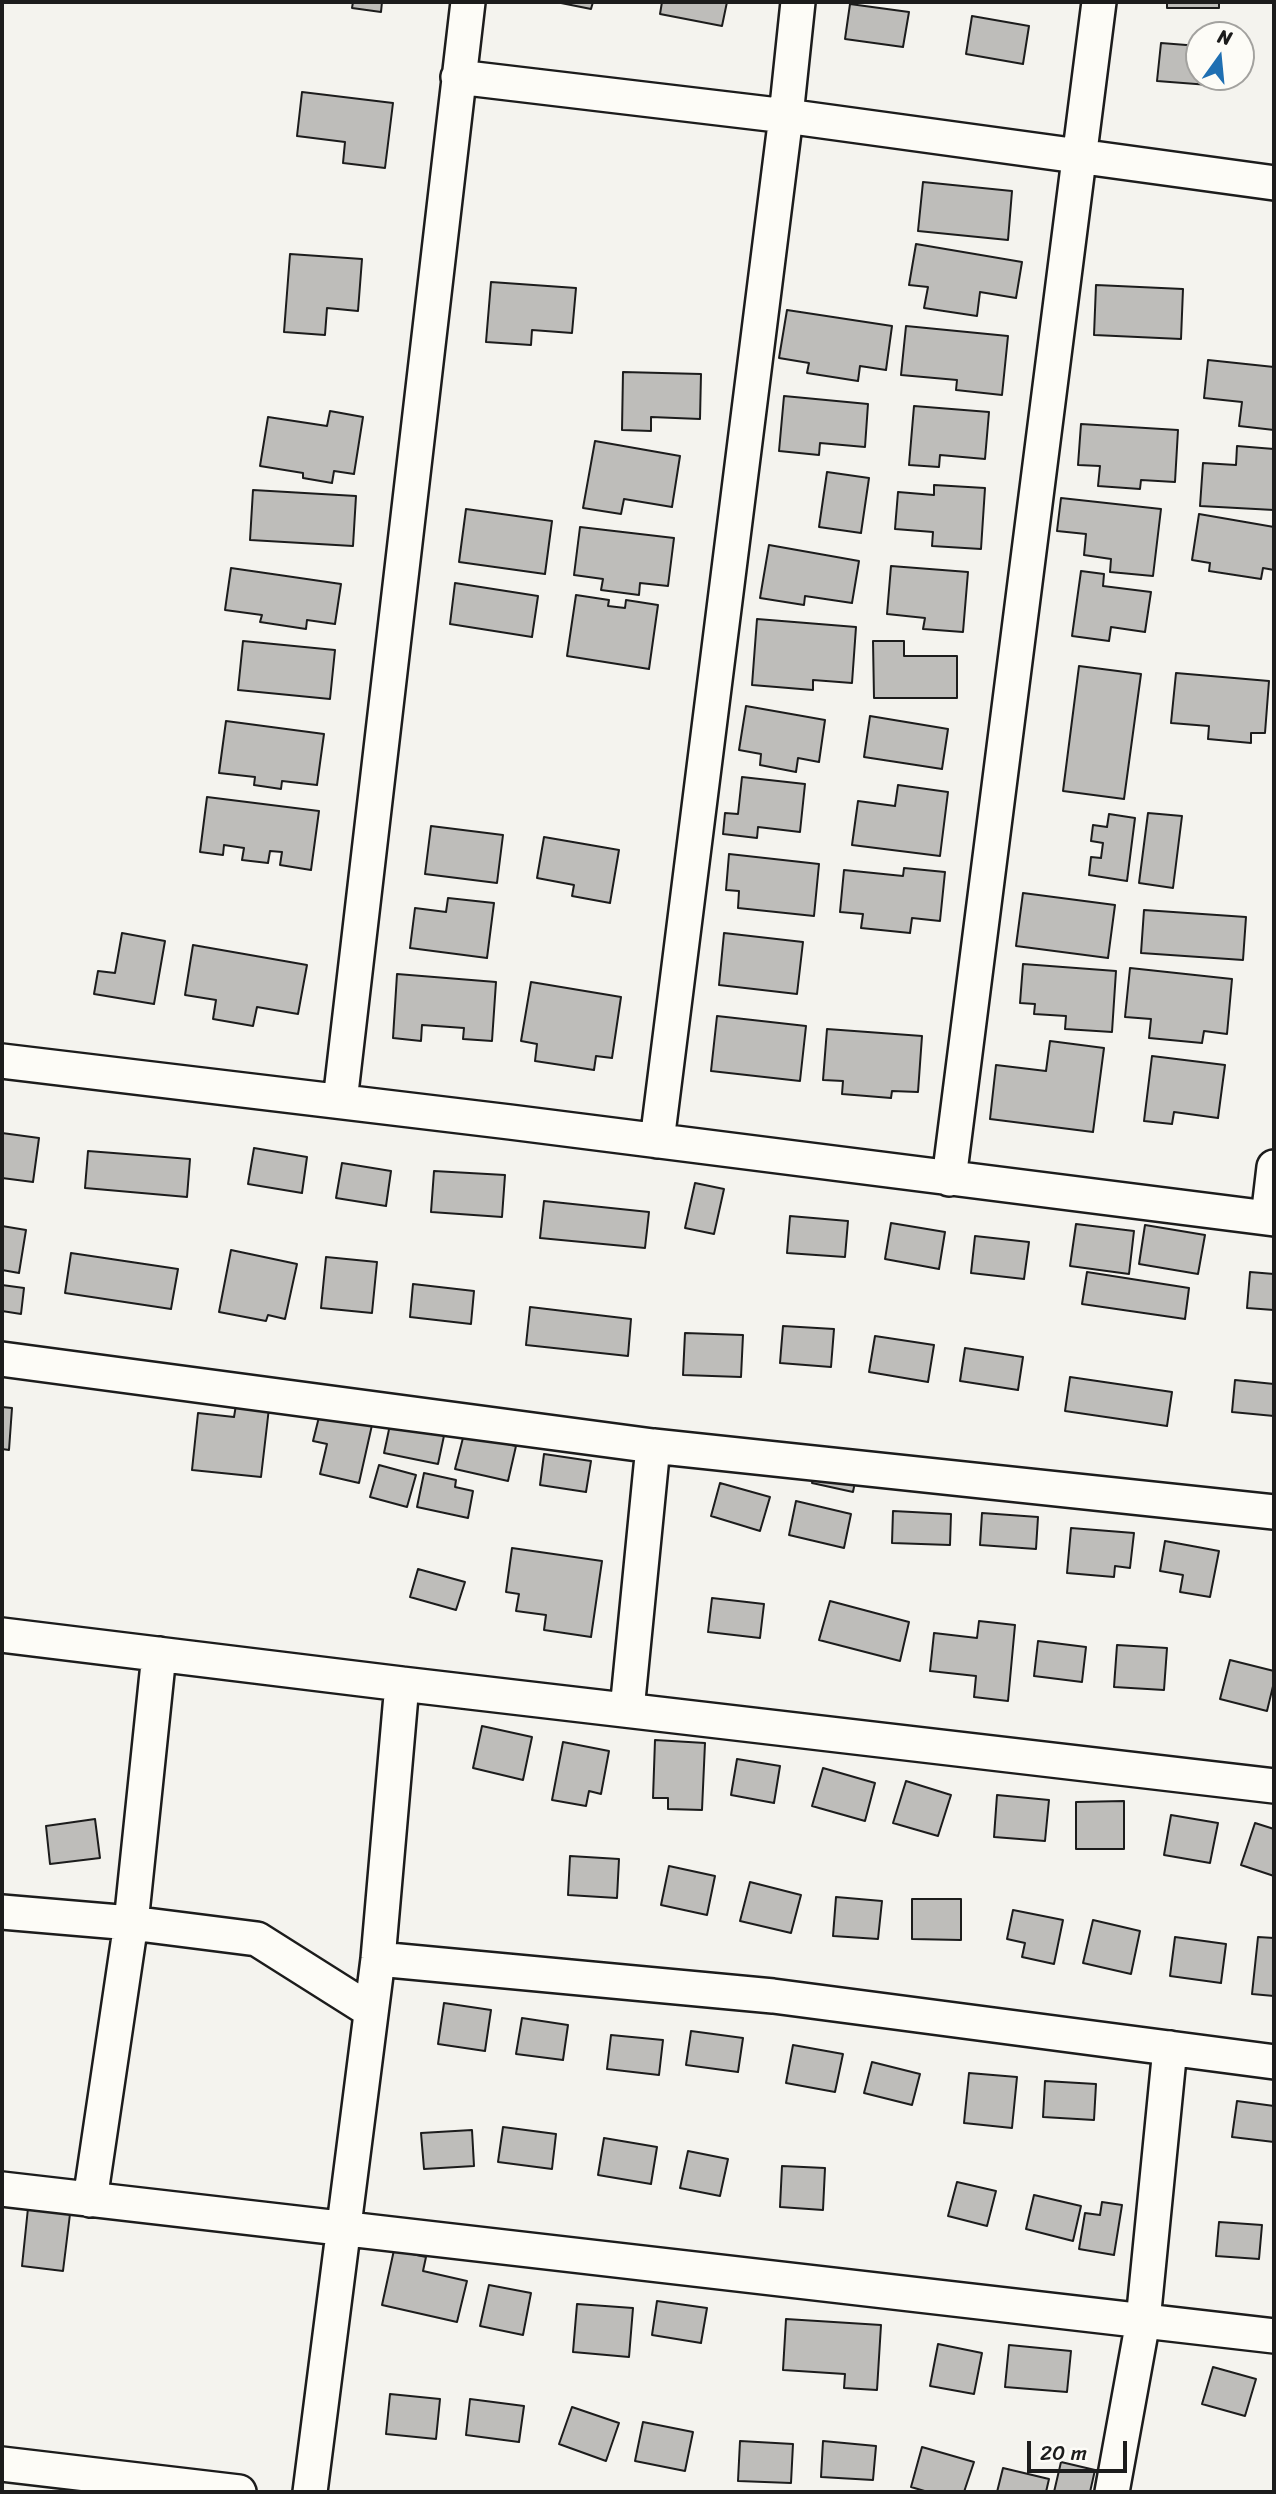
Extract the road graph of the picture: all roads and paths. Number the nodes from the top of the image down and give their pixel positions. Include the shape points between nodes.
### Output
1 (468, 2) edge
2 (798, 2) edge
3 (1099, 2) edge
4 (458, 77) junction
5 (786, 116) junction
6 (1081, 156) junction
7 (1274, 183) edge
8 (2, 1061) edge
9 (340, 1101) junction
10 (657, 1141) junction
11 (1274, 1167) edge
12 (949, 1179) junction
13 (1271, 1219) edge
14 (2, 1359) edge
15 (653, 1446) junction
16 (1274, 1512) edge
17 (2, 1635) edge
18 (159, 1654) junction
19 (402, 1684) junction
20 (627, 1710) junction
21 (1274, 1786) edge
22 (2, 1912) edge
23 (131, 1923) junction
24 (377, 1959) junction
25 (371, 2011) junction
26 (1170, 2048) junction
27 (1274, 2062) edge
28 (2, 2189) edge
29 (90, 2200) junction
30 (344, 2230) junction
31 (1143, 2321) junction
32 (1274, 2336) edge
33 (2, 2464) edge
34 (239, 2492) edge
35 (310, 2492) edge
36 (1112, 2492) edge

1 - 4 street
2 - 5 street
3 - 6 street
4 - 5 street
4 - 9 street
5 - 6 street
5 - 10 street
6 - 7 street
6 - 12 street
8 - 9 street
9 - 10 street
10 - 12 street
11 - 13 street
12 - 13 street
14 - 15 street
15 - 16 street
15 - 20 street
17 - 18 street
18 - 19 street
18 - 23 street
19 - 20 street
19 - 24 street
20 - 21 street
22 - 23 street
23 - 25 street via 257,1939
23 - 29 street
24 - 25 street
24 - 26 street via 773,1996
25 - 30 street
26 - 27 street
26 - 31 street
28 - 29 street
29 - 30 street
30 - 31 street
30 - 35 street
31 - 32 street
31 - 36 street
33 - 34 street

